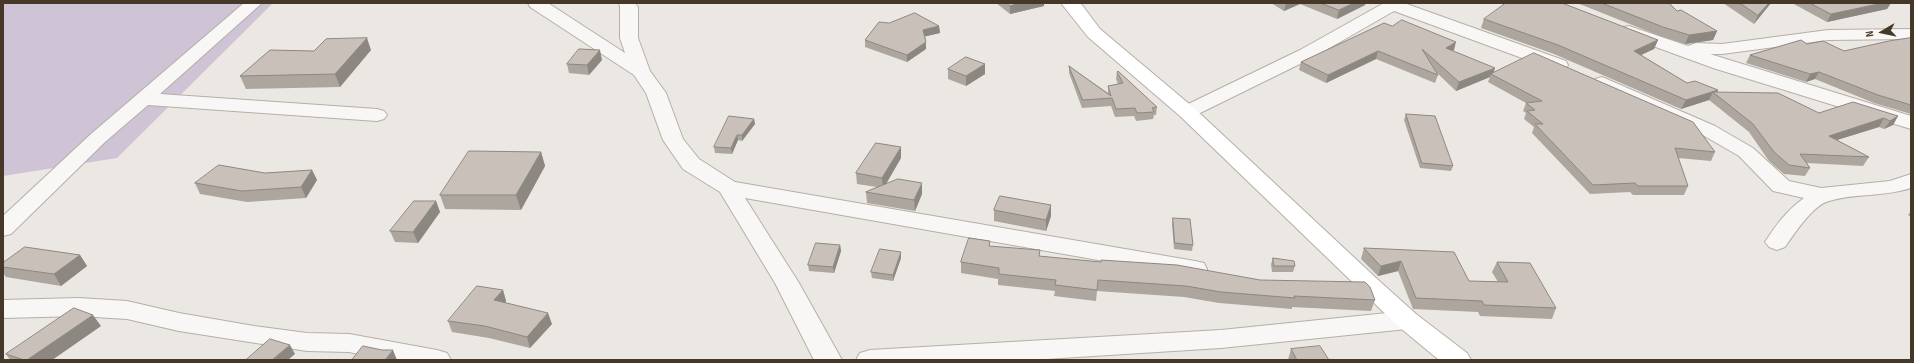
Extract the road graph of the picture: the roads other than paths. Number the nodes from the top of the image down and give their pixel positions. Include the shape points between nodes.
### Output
1 (254, 3) edge
2 (536, 3) edge
3 (627, 3) edge
4 (1069, 3) edge
5 (1395, 4) edge
6 (1616, 26) edge
7 (1911, 34) edge
8 (1679, 48) junction
9 (641, 71) junction
10 (143, 99) junction
11 (1188, 112) junction
12 (377, 116) dead end
13 (1911, 123) edge
14 (1911, 181) edge
15 (728, 188) junction
16 (1821, 195) junction
17 (3, 229) edge
18 (1777, 242) dead end
19 (1213, 273) edge
20 (1336, 283) edge
21 (1367, 284) junction
22 (5, 314) edge
23 (1407, 320) junction
24 (437, 360) edge
25 (828, 360) edge
26 (870, 360) edge
27 (1457, 360) edge

1 - 10 street
2 - 9 street
3 - 9 street via 629,38
4 - 11 main road via 1094,33
5 - 11 street via 1306,54
5 - 16 street via 1547,59 1701,127 1746,152 1781,186
6 - 8 street
7 - 8 street via 1828,35 1722,49
8 - 13 street via 1720,64
9 - 15 street via 656,93 679,150 691,164
10 - 12 street
10 - 17 street via 98,138
11 - 21 main road
14 - 16 street via 1893,187
15 - 19 street
15 - 25 street via 787,283
16 - 18 street via 1796,216
20 - 21 street
21 - 23 main road
22 - 24 street via 79,307 127,310 254,335 307,342 349,343
23 - 26 street via 1221,339
23 - 27 main road

